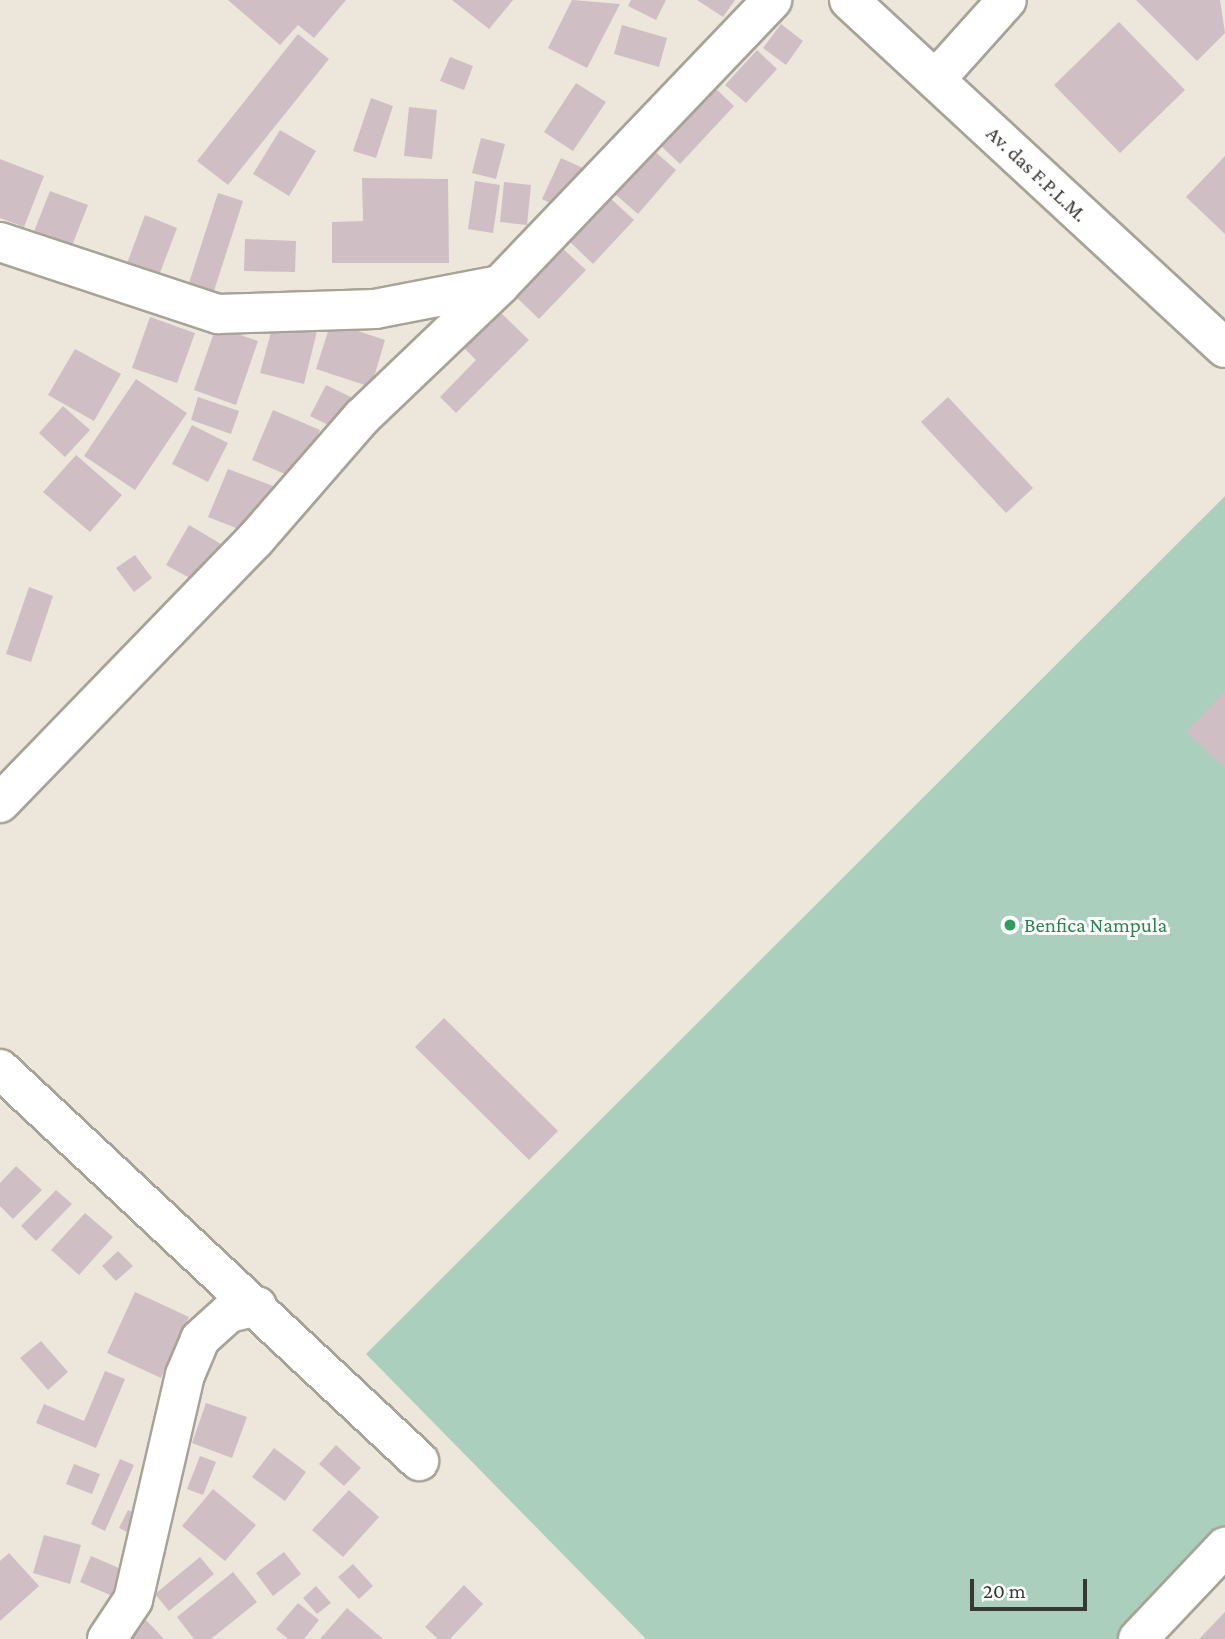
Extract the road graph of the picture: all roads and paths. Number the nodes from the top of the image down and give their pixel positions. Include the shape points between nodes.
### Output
1 (772, 0) edge
2 (849, 0) edge
3 (1007, 0) edge
4 (936, 79) junction
5 (0, 242) edge
6 (500, 285) junction
7 (1225, 348) edge
8 (0, 803) edge
9 (0, 1069) edge
10 (257, 1306) junction
11 (419, 1461) dead end
12 (1225, 1546) edge
13 (107, 1639) edge
14 (1138, 1639) edge

1 - 6 street
2 - 4 street, Av. das F.P.L.M.
3 - 4 street
4 - 7 street, Av. das F.P.L.M.
5 - 6 street via 218,314 375,309
6 - 8 street via 362,418 254,540
9 - 10 street
10 - 11 street
10 - 13 street via 229,1313 200,1339 185,1375 133,1600
12 - 14 street

